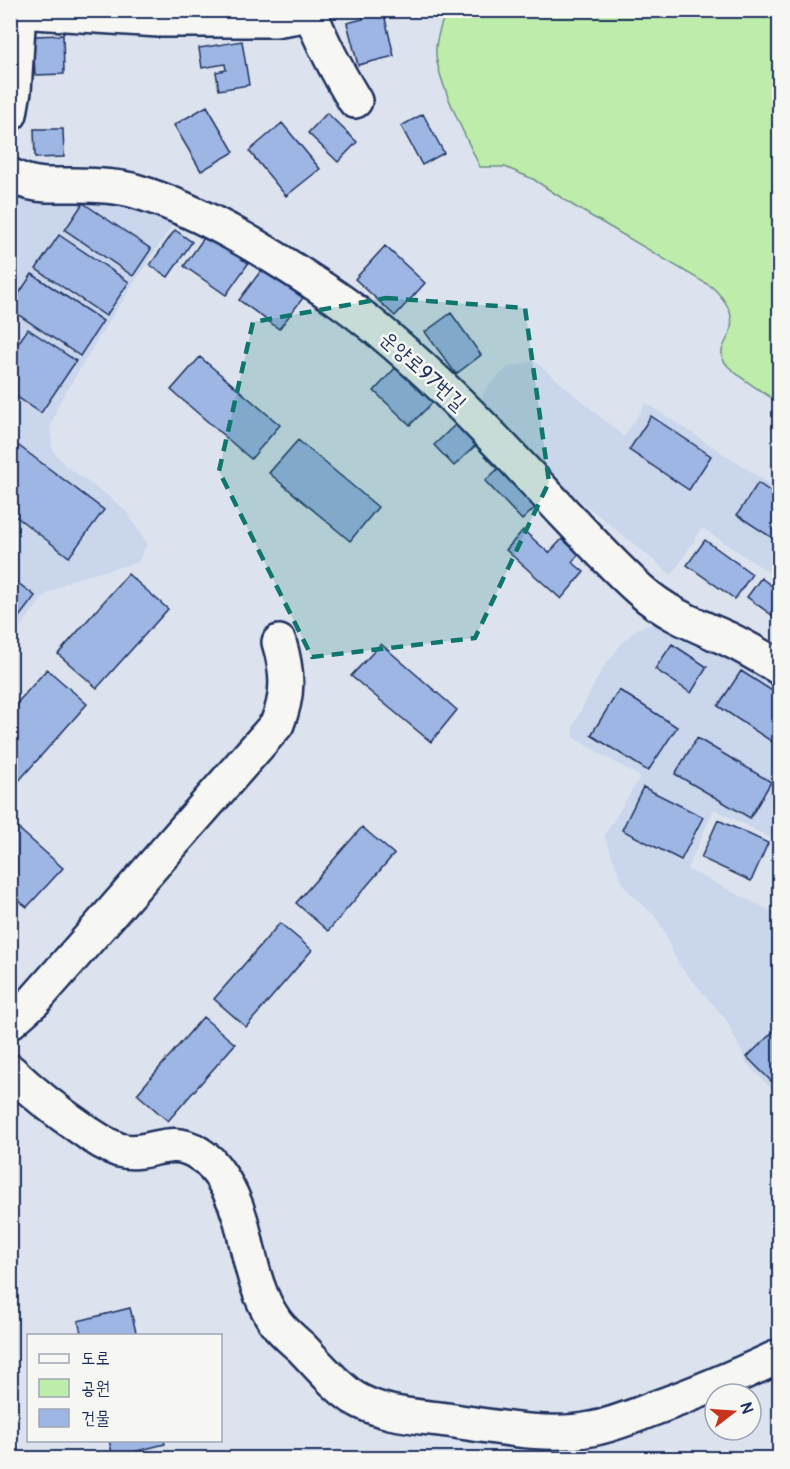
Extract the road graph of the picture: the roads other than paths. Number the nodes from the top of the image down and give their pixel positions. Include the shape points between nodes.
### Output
1 (19, 11) edge
2 (312, 12) edge
3 (355, 101) dead end
4 (10, 114) edge
5 (10, 175) edge
6 (279, 642) dead end
7 (780, 668) edge
8 (10, 1022) edge
9 (10, 1071) edge
10 (780, 1356) edge

1 - 2 street via 159,20 275,20
1 - 4 street
2 - 3 street via 322,42
5 - 7 street, 운양로97번길 via 43,186 133,190 233,232 395,342 476,419 608,560 663,609
6 - 8 street via 285,663 285,690 277,724 35,1000
9 - 10 street via 102,1143 129,1152 171,1145 190,1148 208,1160 234,1199 264,1303 276,1323 340,1386 370,1406 398,1414 519,1430 588,1430 696,1393

